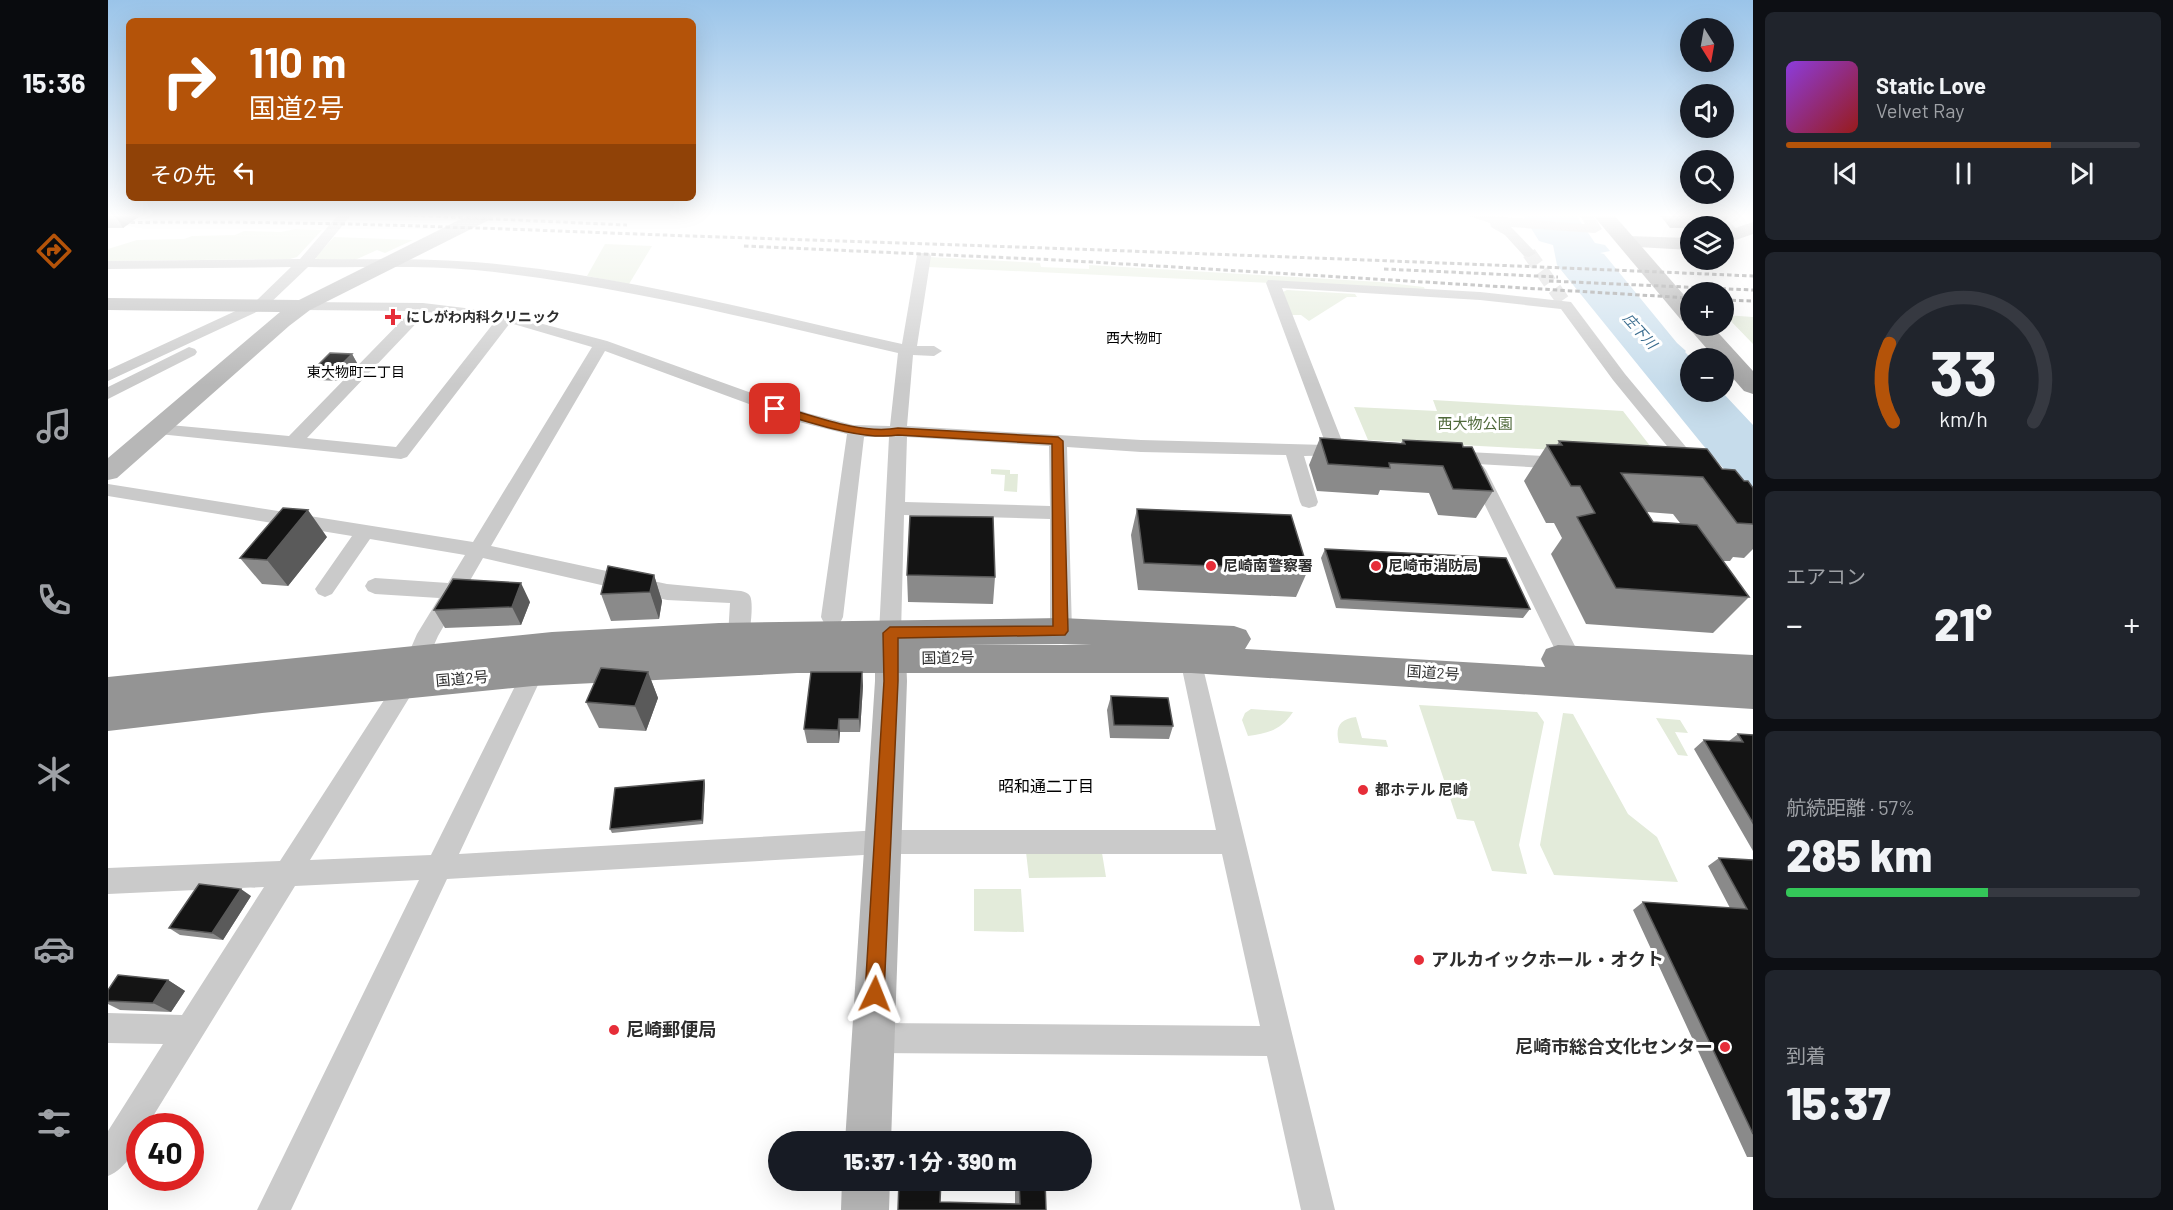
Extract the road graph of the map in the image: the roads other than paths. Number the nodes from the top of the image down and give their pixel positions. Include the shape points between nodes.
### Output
1 (295, 271) edge
2 (373, 271) edge
3 (519, 271) edge
4 (922, 271) edge
5 (1652, 271) edge
6 (108, 304) edge
7 (1680, 304) edge
8 (266, 305) junction
9 (303, 306) junction
10 (423, 307) junction
11 (506, 318) junction
12 (1707, 336) edge
13 (601, 344) junction
14 (906, 350) junction
15 (934, 351) dead end
16 (108, 359) edge
17 (141, 359) junction
18 (108, 376) edge
19 (1753, 386) edge
20 (108, 394) edge
21 (159, 429) junction
22 (856, 430) junction
23 (898, 431) junction
24 (1058, 441) junction
25 (294, 442) junction
26 (1293, 449) junction
27 (1337, 451) junction
28 (1359, 452) edge
29 (1427, 456) edge
30 (1471, 459) junction
31 (1578, 464) edge
32 (1672, 469) edge
33 (108, 472) edge
34 (108, 490) edge
35 (1309, 502) dead end
36 (896, 508) junction
37 (1059, 513) junction
38 (365, 532) junction
39 (477, 550) junction
40 (375, 586) dead end
41 (325, 589) dead end
42 (454, 591) junction
43 (832, 618) dead end
44 (1060, 631) junction
45 (740, 636) junction
46 (891, 646) junction
47 (1189, 648) junction
48 (417, 659) junction
49 (1571, 660) junction
50 (1753, 669) edge
51 (533, 672) junction
52 (108, 691) edge
53 (1753, 694) edge
54 (108, 716) edge
55 (881, 842) junction
56 (1232, 842) junction
57 (440, 867) junction
58 (286, 874) junction
59 (108, 881) edge
60 (108, 1028) edge
61 (189, 1030) junction
62 (873, 1038) junction
63 (1280, 1042) junction
64 (869, 1131) edge
65 (108, 1160) edge
66 (866, 1191) edge
67 (274, 1210) edge
68 (865, 1210) edge
69 (1318, 1210) edge

1 - 8 street
2 - 9 street
3 - 14 street via 696,302
4 - 14 street
5 - 7 main road
6 - 8 street
8 - 9 street
8 - 17 street
8 - 20 street via 223,335
9 - 10 street
9 - 21 street
10 - 11 street
10 - 25 street
11 - 13 street
11 - 25 street via 401,453
12 - 19 main road
13 - 22 street via 775,409
13 - 39 street
14 - 15 street
14 - 23 street
16 - 17 street
17 - 18 street
21 - 25 street
21 - 33 street
22 - 23 street via 886,434
22 - 43 street
23 - 24 street
23 - 36 street
24 - 26 street
24 - 37 street
26 - 27 street
26 - 35 street
27 - 28 street
27 - 32 street via 1273,283 1566,305 1618,377 1700,474
29 - 30 street
30 - 31 street
30 - 49 street
34 - 38 street
36 - 37 street
36 - 46 street
37 - 44 street
38 - 39 street
38 - 41 street
39 - 42 street
39 - 45 street via 667,592 734,596 741,600
40 - 42 street
42 - 48 street
44 - 46 highway, 国道2号
44 - 47 highway, 国道2号
45 - 46 highway, 国道2号
45 - 48 highway, 国道2号 via 552,645
46 - 47 highway, 国道2号
46 - 51 highway, 国道2号 via 797,658
46 - 55 street
47 - 49 highway, 国道2号
47 - 53 highway, 国道2号
47 - 56 street
48 - 51 highway, 国道2号
48 - 52 highway, 国道2号
48 - 54 highway, 国道2号
48 - 58 street
49 - 50 highway, 国道2号
51 - 57 street
55 - 56 street
55 - 57 street
55 - 62 street
56 - 63 street
57 - 58 street
57 - 67 street
58 - 59 street
58 - 61 street
60 - 61 street
61 - 65 street
62 - 63 street
62 - 64 street
63 - 69 street
66 - 68 street

